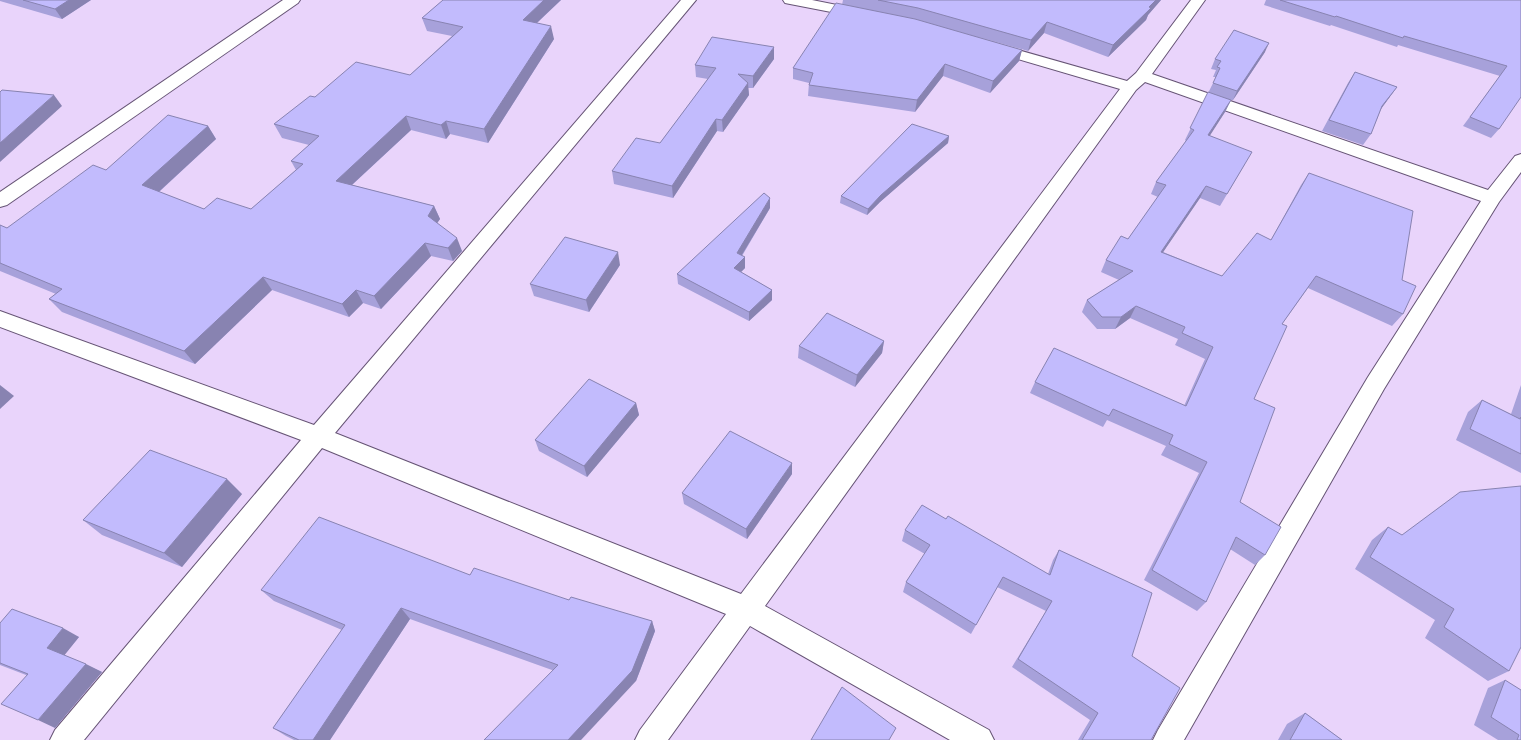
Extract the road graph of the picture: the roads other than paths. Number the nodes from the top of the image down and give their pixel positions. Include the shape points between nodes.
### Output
1 (293, 0) edge
2 (689, 0) edge
3 (790, 0) edge
4 (1198, 0) edge
5 (876, 17) edge
6 (977, 43) edge
7 (1136, 81) junction
8 (1521, 160) edge
9 (1492, 198) junction
10 (0, 201) edge
11 (0, 319) edge
12 (318, 436) junction
13 (745, 609) junction
14 (65, 740) edge
15 (650, 740) edge
16 (979, 740) edge
17 (1168, 740) edge

1 - 10 street
2 - 12 street
3 - 5 street
4 - 7 street
6 - 7 street
7 - 9 street
7 - 13 street
8 - 9 street
9 - 17 street via 1376,383
11 - 12 street
12 - 13 street
12 - 14 street
13 - 15 street
13 - 16 street

